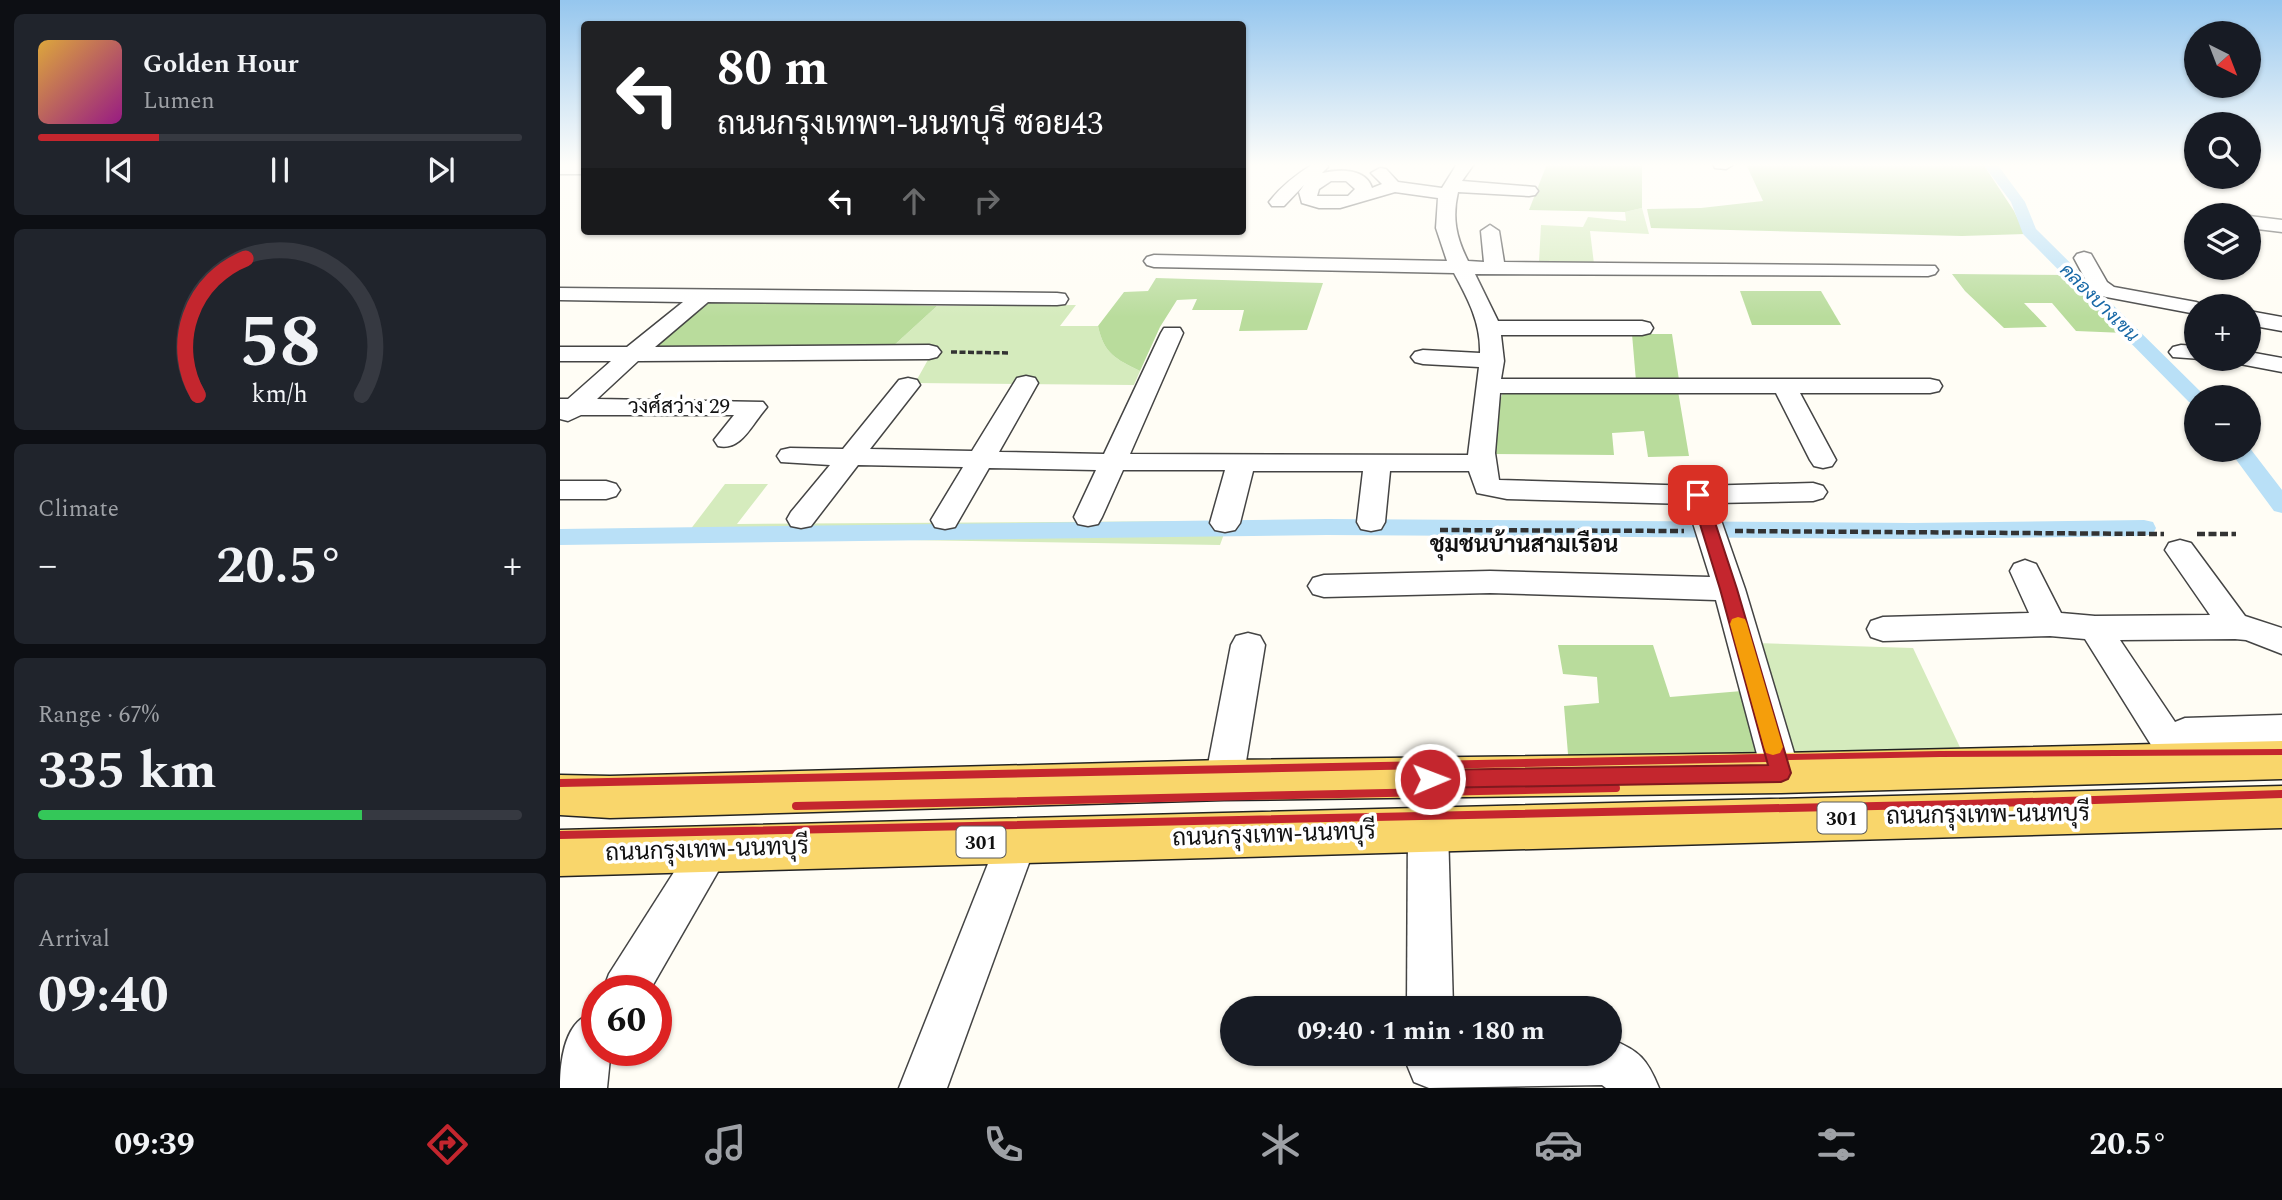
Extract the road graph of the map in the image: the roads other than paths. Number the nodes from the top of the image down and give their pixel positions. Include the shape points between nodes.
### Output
1 (1448, 215) edge
2 (2261, 223) edge
3 (2282, 226) edge
4 (1489, 231) dead end
5 (2084, 258) dead end
6 (1154, 261) dead end
7 (1461, 267) junction
8 (1495, 268) junction
9 (1928, 270) dead end
10 (560, 294) edge
11 (705, 294) junction
12 (1057, 299) dead end
13 (2184, 306) edge
14 (2261, 320) edge
15 (2282, 324) edge
16 (1490, 328) junction
17 (1642, 328) dead end
18 (1172, 333) dead end
19 (929, 352) road end
20 (633, 353) junction
21 (560, 354) edge
22 (1423, 357) dead end
23 (1492, 361) junction
24 (2261, 361) edge
25 (2282, 365) edge
26 (1026, 383) dead end
27 (908, 385) dead end
28 (1489, 386) junction
29 (1784, 386) junction
30 (1930, 386) dead end
31 (565, 411) edge
32 (727, 440) dead end
33 (790, 456) dead end
34 (850, 458) junction
35 (979, 460) junction
36 (1822, 460) dead end
37 (1113, 462) junction
38 (1241, 463) junction
39 (1377, 463) junction
40 (1481, 463) junction
41 (606, 490) dead end
42 (560, 491) edge
43 (1813, 492) dead end
44 (1698, 495) junction
45 (1088, 517) dead end
46 (801, 519) dead end
47 (945, 520) dead end
48 (1371, 522) dead end
49 (1225, 523) dead end
50 (2181, 539) road end
51 (2025, 571) dead end
52 (1324, 586) dead end
53 (1728, 589) junction
54 (2050, 624) junction
55 (2235, 626) junction
56 (2095, 628) junction
57 (1882, 629) dead end
58 (2282, 642) edge
59 (1248, 645) dead end
60 (2282, 730) edge
61 (2282, 760) edge
62 (2191, 761) junction
63 (1781, 773) junction
64 (1224, 780) junction
65 (1403, 780) junction
66 (560, 795) edge
67 (2282, 807) edge
68 (1414, 830) junction
69 (1017, 841) junction
70 (711, 849) junction
71 (560, 853) edge
72 (634, 975) edge
73 (1429, 996) edge
74 (585, 1066) edge
75 (1447, 1073) edge
76 (583, 1088) edge
77 (923, 1088) edge
78 (1635, 1088) edge

1 - 7 street via 1446,241
2 - 3 street
4 - 8 street
5 - 13 street via 2099,286 2108,292
6 - 7 street
7 - 8 street
7 - 16 street
8 - 9 street
10 - 11 street
11 - 12 street
11 - 20 street
14 - 15 street
16 - 17 street
16 - 23 street
18 - 37 street
19 - 20 street
20 - 21 street
20 - 31 street
22 - 23 street
23 - 28 street
24 - 25 street
26 - 35 street
27 - 34 street
28 - 29 street
28 - 40 street
29 - 30 street
29 - 36 street
31 - 32 street, วงศ์สว่าง 29 via 754,407
33 - 34 street
34 - 35 street
34 - 46 street
35 - 37 street
35 - 47 street
37 - 38 street
37 - 45 street
38 - 39 street
38 - 49 street
39 - 40 street
39 - 48 street
40 - 44 street via 1490,489
41 - 42 street
43 - 44 street
44 - 53 street
50 - 55 street
51 - 54 street
52 - 53 street via 1490,582
53 - 63 street
54 - 56 street
54 - 57 street
55 - 56 street
55 - 58 street
56 - 62 street
59 - 64 street
60 - 62 street via 2185,733
61 - 62 main road, ถนนกรุงเทพ-นนทบุรี / 301
62 - 63 main road, ถนนกรุงเทพ-นนทบุรี / 301
63 - 65 main road, ถนนกรุงเทพ-นนทบุรี / 301
64 - 65 main road, ถนนกรุงเทพ-นนทบุรี / 301
64 - 66 main road, ถนนกรุงเทพ-นนทบุรี / 301
65 - 68 main road
67 - 68 main road, ถนนกรุงเทพ-นนทบุรี / 301
68 - 69 main road, ถนนกรุงเทพ-นนทบุรี / 301
68 - 73 street
69 - 70 main road, ถนนกรุงเทพ-นนทบุรี / 301
69 - 77 street
70 - 71 main road, ถนนกรุงเทพ-นนทบุรี / 301
70 - 72 street
74 - 76 street
75 - 78 street via 1602,1061 1626,1071

